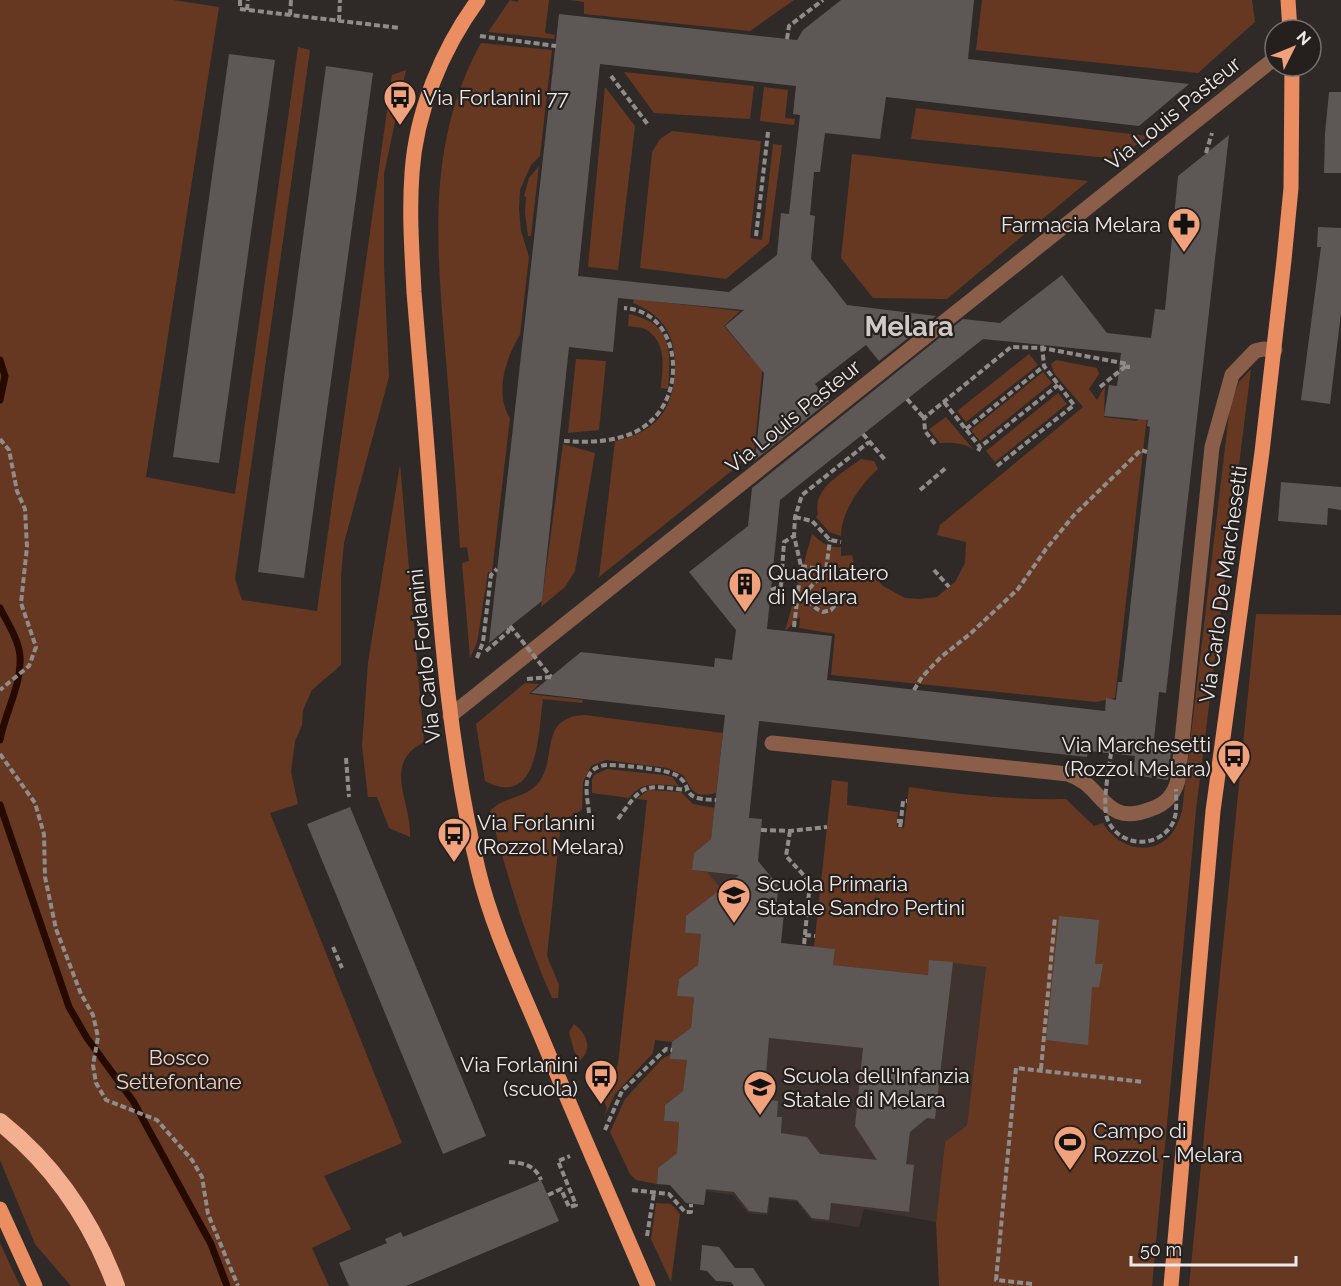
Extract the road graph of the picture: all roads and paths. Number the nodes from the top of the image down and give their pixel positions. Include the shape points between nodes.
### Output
1 (240, 0) edge
2 (248, 0) edge
3 (291, 0) edge
4 (340, 0) edge
5 (478, 0) edge
6 (823, 0) edge
7 (1288, 0) edge
8 (247, 10) junction
9 (290, 15) junction
10 (1289, 18) edge
11 (339, 21) junction
12 (400, 28) dead end
13 (480, 36) dead end
14 (787, 39) dead end
15 (556, 46) dead end
16 (1263, 68) edge
17 (611, 76) dead end
18 (1292, 78) edge
19 (649, 126) dead end
20 (768, 132) dead end
21 (756, 236) dead end
22 (624, 308) dead end
23 (1042, 346) junction
24 (1275, 350) junction
25 (1044, 366) junction
26 (1058, 385) junction
27 (1100, 387) dead end
28 (907, 399) dead end
29 (944, 402) junction
30 (924, 418) junction
31 (966, 429) junction
32 (863, 434) dead end
33 (0, 439) edge
34 (564, 441) dead end
35 (869, 442) junction
36 (935, 444) dead end
37 (1148, 452) dead end
38 (886, 461) dead end
39 (997, 466) dead end
40 (947, 467) dead end
41 (920, 490) dead end
42 (795, 517) junction
43 (794, 536) junction
44 (830, 540) junction
45 (841, 542) dead end
46 (801, 566) junction
47 (497, 569) dead end
48 (821, 569) junction
49 (934, 570) dead end
50 (949, 587) dead end
51 (771, 590) dead end
52 (833, 598) dead end
53 (795, 627) dead end
54 (486, 651) dead end
55 (477, 658) dead end
56 (520, 685) dead end
57 (0, 690) edge
58 (914, 690) dead end
59 (450, 716) junction
60 (772, 743) dead end
61 (1111, 753) dead end
62 (0, 754) edge
63 (346, 758) dead end
64 (1176, 789) junction
65 (686, 790) junction
66 (349, 797) dead end
67 (716, 800) dead end
68 (907, 801) dead end
69 (589, 813) dead end
70 (618, 819) dead end
71 (827, 827) dead end
72 (900, 827) dead end
73 (761, 830) dead end
74 (790, 831) junction
75 (1055, 917) dead end
76 (805, 935) junction
77 (815, 936) dead end
78 (804, 945) dead end
79 (333, 947) dead end
80 (342, 968) dead end
81 (672, 1050) dead end
82 (1041, 1070) junction
83 (1144, 1082) dead end
84 (0, 1122) edge
85 (605, 1130) dead end
86 (570, 1156) dead end
87 (509, 1162) dead end
88 (541, 1180) dead end
89 (632, 1190) dead end
90 (654, 1193) junction
91 (548, 1195) dead end
92 (692, 1204) dead end
93 (0, 1209) edge
94 (647, 1237) dead end
95 (1032, 1284) dead end
96 (35, 1286) edge
97 (116, 1286) edge
98 (238, 1286) edge
99 (648, 1286) edge
100 (1171, 1286) edge

1 - 8 path via 240,9
2 - 8 path
3 - 9 path
4 - 11 path
5 - 59 main road, Via Carlo Forlanini via 433,81 412,172 414,292
6 - 14 path via 789,26
7 - 10 main road
8 - 9 path
9 - 11 path
11 - 12 path
13 - 15 path
16 - 59 street, Via Louis Pasteur
17 - 19 path
18 - 24 main road, Via Carlo De Marchesetti via 1291,188
20 - 21 path
22 - 34 path via 649,316 667,335 672,371 664,405 652,420 631,434 594,441
23 - 25 path
23 - 27 path via 1128,366
23 - 29 path via 1011,347
24 - 64 street via 1255,351 1232,375 1212,447
24 - 100 main road, Via Carlo De Marchesetti via 1213,811
25 - 26 path
25 - 31 path
26 - 31 path via 979,449
26 - 39 path via 1074,405
28 - 30 path
29 - 30 path
29 - 31 path
30 - 36 path via 926,431
32 - 35 path
33 - 57 path via 9,450 17,491 25,509 27,547 21,603 36,647 29,666
35 - 38 path
35 - 42 path via 802,495
37 - 58 path via 1141,450 1075,514 1018,589 941,657
40 - 41 path
42 - 43 path
42 - 44 path via 812,521
43 - 46 path
43 - 51 path via 784,542 781,586
44 - 45 path
44 - 48 path via 826,570
46 - 48 path
46 - 53 path
47 - 55 path via 491,575 483,642
48 - 52 path via 819,578 807,591 809,603 823,612 836,604
49 - 50 path
54 - 56 path, bridge via 510,626 550,677 528,679
59 - 99 main road, Via Carlo Forlanini via 463,799 490,910
60 - 64 street via 1068,774 1086,783 1107,805 1121,813 1133,814 1164,805
61 - 64 path, bridge via 1107,818 1123,838 1147,842 1170,828 1176,810
62 - 98 path via 35,803 44,834 45,877 56,928 93,1015 98,1037 93,1065 96,1083 106,1100 157,1120 192,1160 202,1177 208,1214
63 - 66 path
65 - 67 path via 693,797
65 - 69 path via 682,780 670,773 606,764 595,768 589,777
65 - 70 path via 640,790
68 - 72 path via 903,801
71 - 74 path
73 - 74 path
74 - 76 path via 786,856 810,882
75 - 82 path
76 - 77 path
76 - 78 path
79 - 80 path
81 - 85 path via 666,1049 622,1091
82 - 83 path
82 - 95 path via 1016,1068 996,1280
84 - 97 highway via 23,1140 61,1182 88,1224
86 - 91 path via 558,1161 576,1204 569,1208 561,1189
87 - 88 path via 528,1165
89 - 90 path
90 - 92 path via 669,1194 684,1212 691,1212
90 - 94 path
93 - 96 main road

